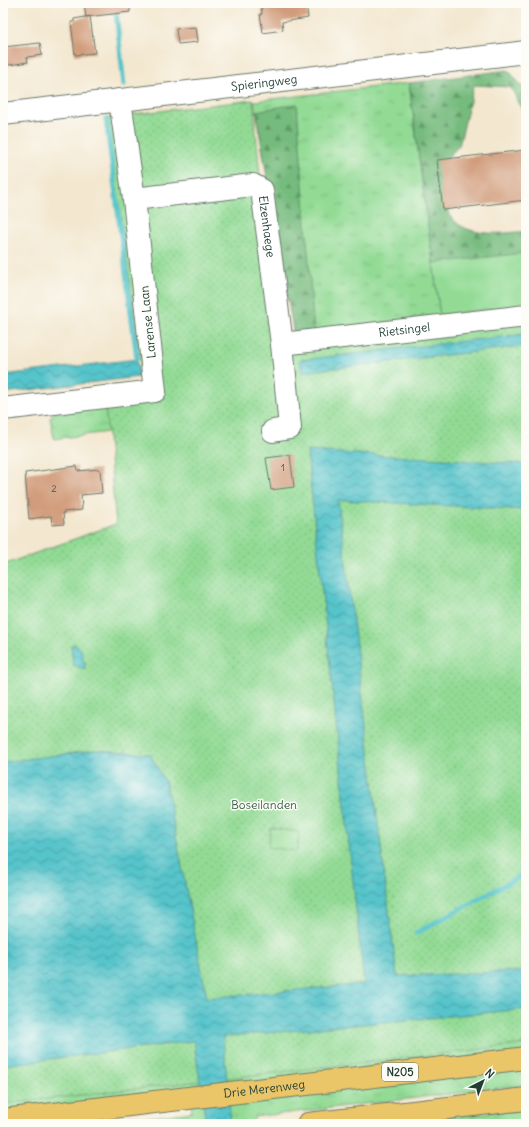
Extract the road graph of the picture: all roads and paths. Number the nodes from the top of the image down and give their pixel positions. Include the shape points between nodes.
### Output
1 (526, 52) edge
2 (120, 100) junction
3 (3, 114) edge
4 (134, 199) junction
5 (526, 316) edge
6 (282, 344) junction
7 (3, 409) edge
8 (273, 431) dead end
9 (526, 1058) edge
10 (526, 1099) edge
11 (3, 1120) edge
12 (308, 1124) edge

1 - 2 street, Spieringweg
2 - 3 street, Spieringweg
2 - 4 street, Larense Laan
4 - 6 street, Elzenhaege via 253,185 262,190
4 - 7 street, Larense Laan via 155,391
5 - 6 street, Rietsingel
6 - 8 street via 290,428
9 - 11 highway, Drie Merenweg / N205
10 - 12 highway

